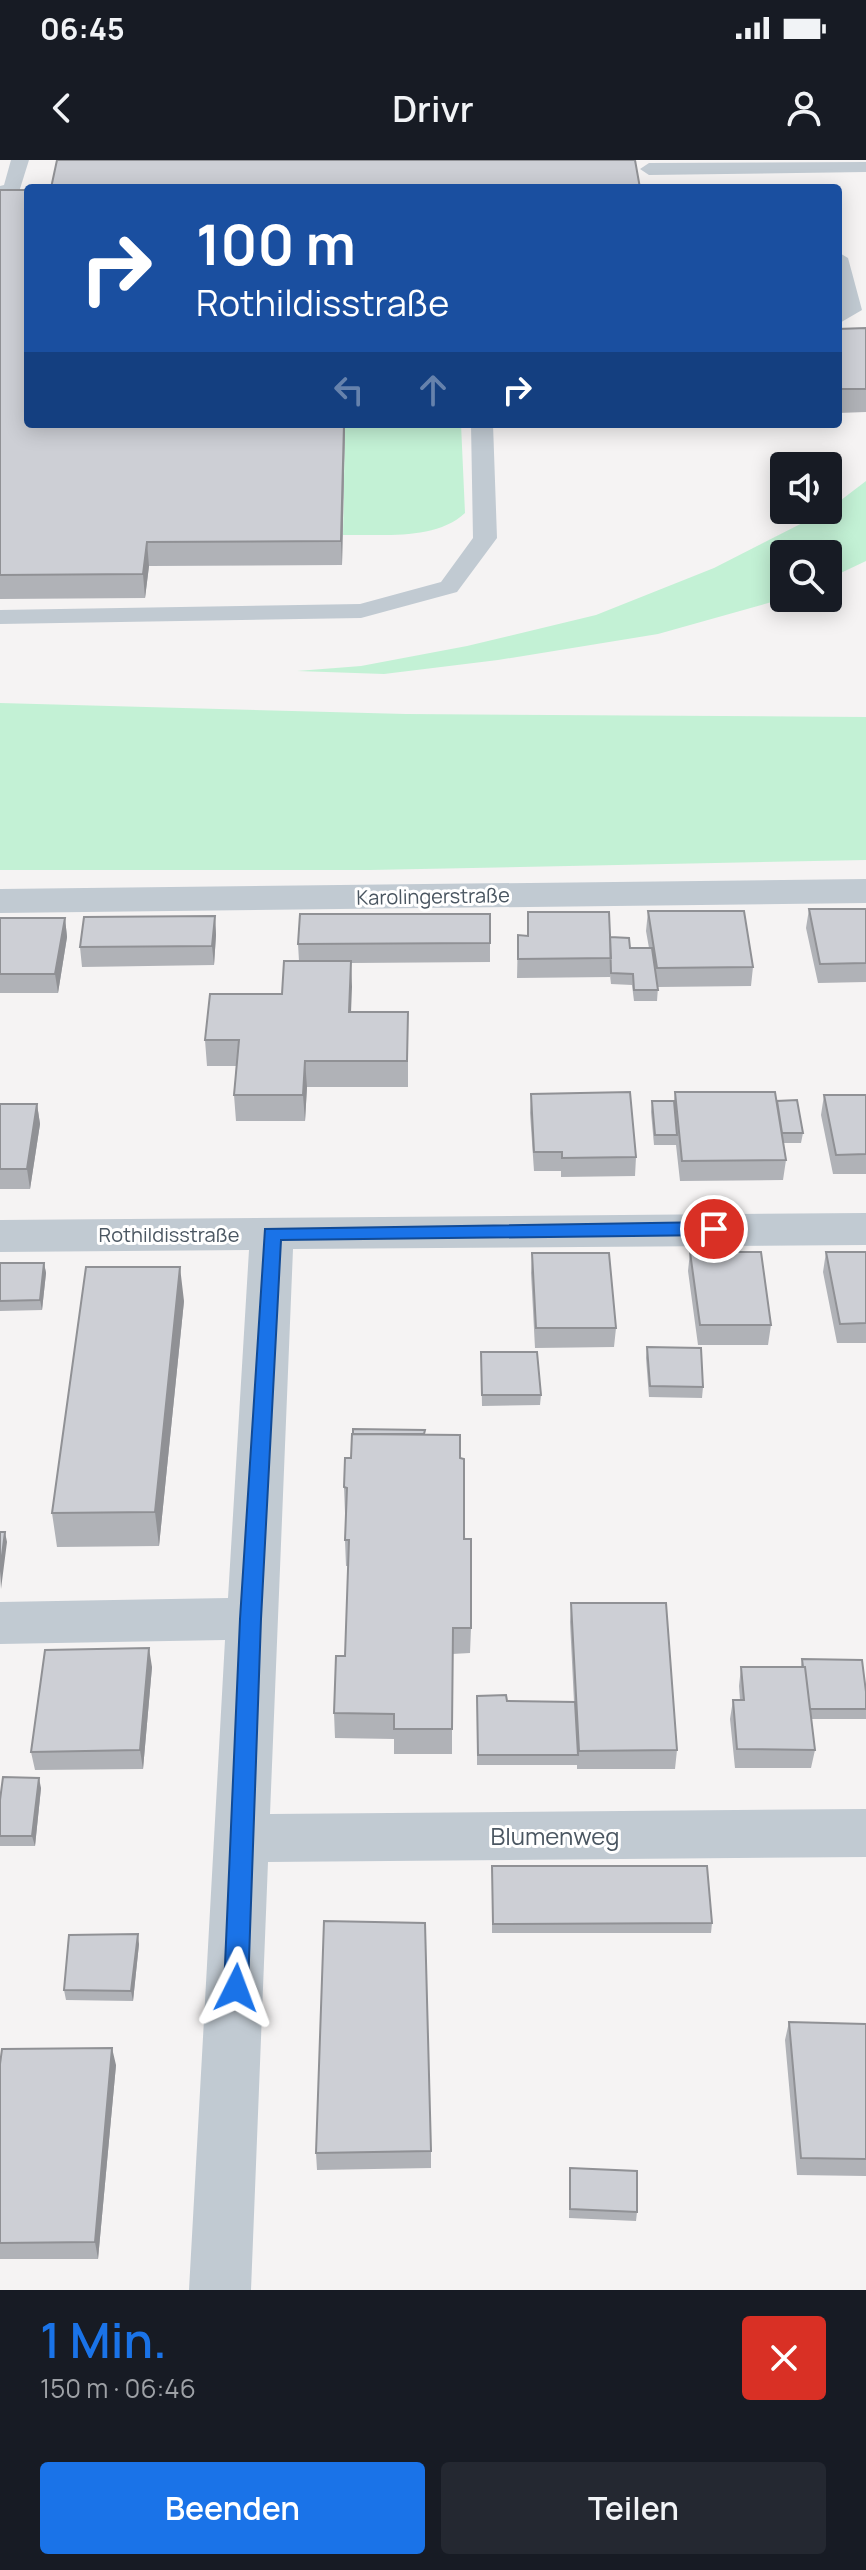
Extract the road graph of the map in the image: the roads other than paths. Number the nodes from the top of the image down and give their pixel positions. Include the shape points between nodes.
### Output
1 (20, 160) edge
2 (813, 164) edge
3 (866, 167) edge
4 (649, 169) dead end
5 (819, 184) edge
6 (0, 192) edge
7 (842, 273) edge
8 (842, 316) edge
9 (482, 428) edge
10 (0, 617) edge
11 (866, 891) edge
12 (0, 901) edge
13 (866, 1229) edge
14 (272, 1233) junction
15 (0, 1236) edge
16 (250, 1619) junction
17 (0, 1623) edge
18 (866, 1833) edge
19 (244, 1838) junction
20 (220, 2290) edge

1 - 6 lane via 12,188
2 - 3 lane
2 - 4 lane
2 - 5 lane
7 - 8 lane via 852,310
9 - 10 lane via 485,538 449,587 361,611
11 - 12 street, Karolingerstraße
13 - 14 street, Rothildisstraße
14 - 15 street, Rothildisstraße
14 - 16 street
16 - 17 street
16 - 19 street
18 - 19 street, Blumenweg
19 - 20 street

